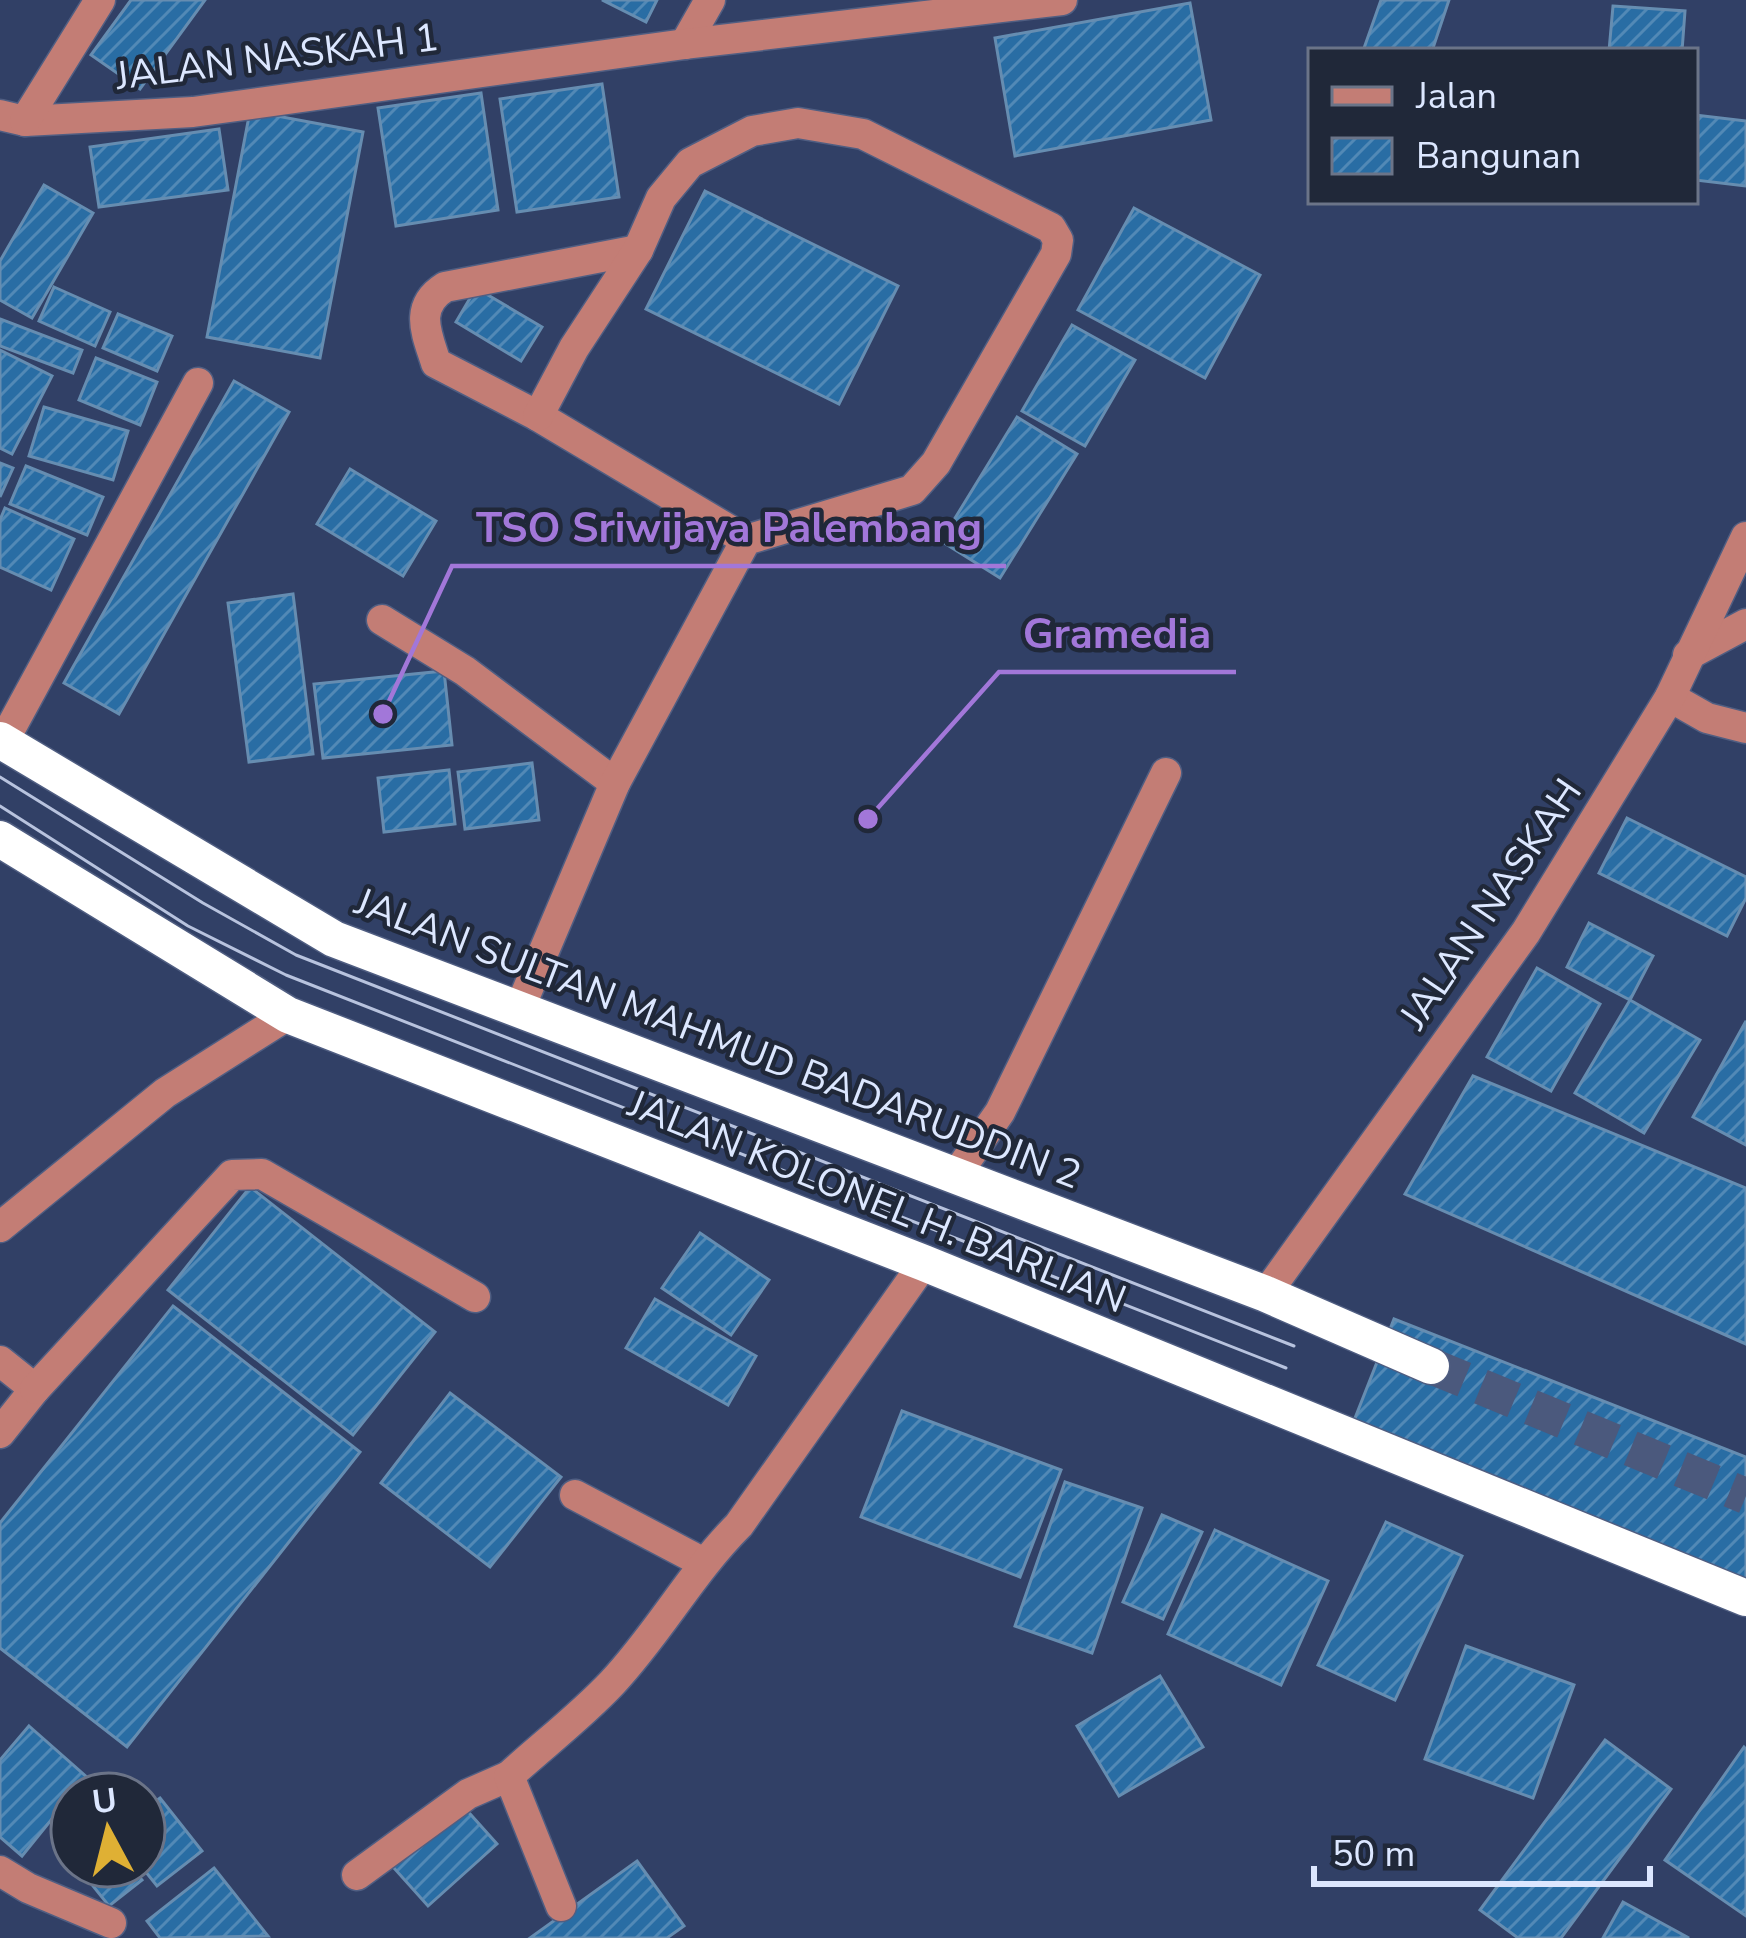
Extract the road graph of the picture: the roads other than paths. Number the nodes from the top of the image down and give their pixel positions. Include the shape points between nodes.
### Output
1 (100, 0) edge
2 (710, 0) edge
3 (1062, 0) edge
4 (967, 5) edge
5 (685, 44) junction
6 (12, 118) edge
7 (638, 250) junction
8 (199, 383) dead end
9 (538, 416) junction
10 (1746, 537) edge
11 (746, 540) junction
12 (382, 620) dead end
13 (1746, 624) edge
14 (1688, 655) junction
15 (1670, 697) junction
16 (1746, 728) edge
17 (1, 741) edge
18 (1166, 773) dead end
19 (614, 783) junction
20 (0, 839) edge
21 (519, 1010) junction
22 (288, 1015) junction
23 (956, 1175) junction
24 (0, 1227) edge
25 (924, 1264) junction
26 (1266, 1294) junction
27 (475, 1297) dead end
28 (0, 1361) edge
29 (1431, 1366) tunnel mouth
30 (35, 1389) junction
31 (0, 1433) edge
32 (575, 1495) dead end
33 (702, 1562) junction
34 (1746, 1598) edge
35 (509, 1776) junction
36 (0, 1870) edge
37 (357, 1875) dead end
38 (562, 1906) dead end
39 (111, 1923) dead end

1 - 6 street
2 - 5 street
3 - 4 street, JALAN NASKAH 1
4 - 5 street, JALAN NASKAH 1
5 - 6 street, JALAN NASKAH 1 via 193,112
7 - 9 street
7 - 9 street via 433,295 423,325 436,363
7 - 11 street via 661,199 690,164 752,131 798,122 863,134 1051,228 1058,240 936,463 913,490
8 - 17 street
9 - 11 street
10 - 14 street, JALAN NASKAH
11 - 19 street
12 - 19 street
13 - 14 street
14 - 15 street, JALAN NASKAH
15 - 16 street
15 - 26 street, JALAN NASKAH via 1526,932
17 - 21 highway, JALAN SULTAN MAHMUD BADARUDDIN 2 via 334,939
18 - 23 street via 1000,1112
19 - 21 street
20 - 22 highway, JALAN KOLONEL H. BARLIAN
21 - 23 highway, JALAN SULTAN MAHMUD BADARUDDIN 2
22 - 24 street via 165,1093
22 - 25 highway, JALAN KOLONEL H. BARLIAN
23 - 26 highway, JALAN SULTAN MAHMUD BADARUDDIN 2
25 - 33 street via 740,1525
25 - 34 highway, JALAN KOLONEL H. BARLIAN
26 - 29 highway, JALAN SULTAN MAHMUD BADARUDDIN 2
27 - 30 street via 246,1172 232,1175
28 - 30 street
30 - 31 street
32 - 33 street
33 - 35 street via 611,1683
35 - 37 street via 468,1794
35 - 38 street
36 - 39 street

